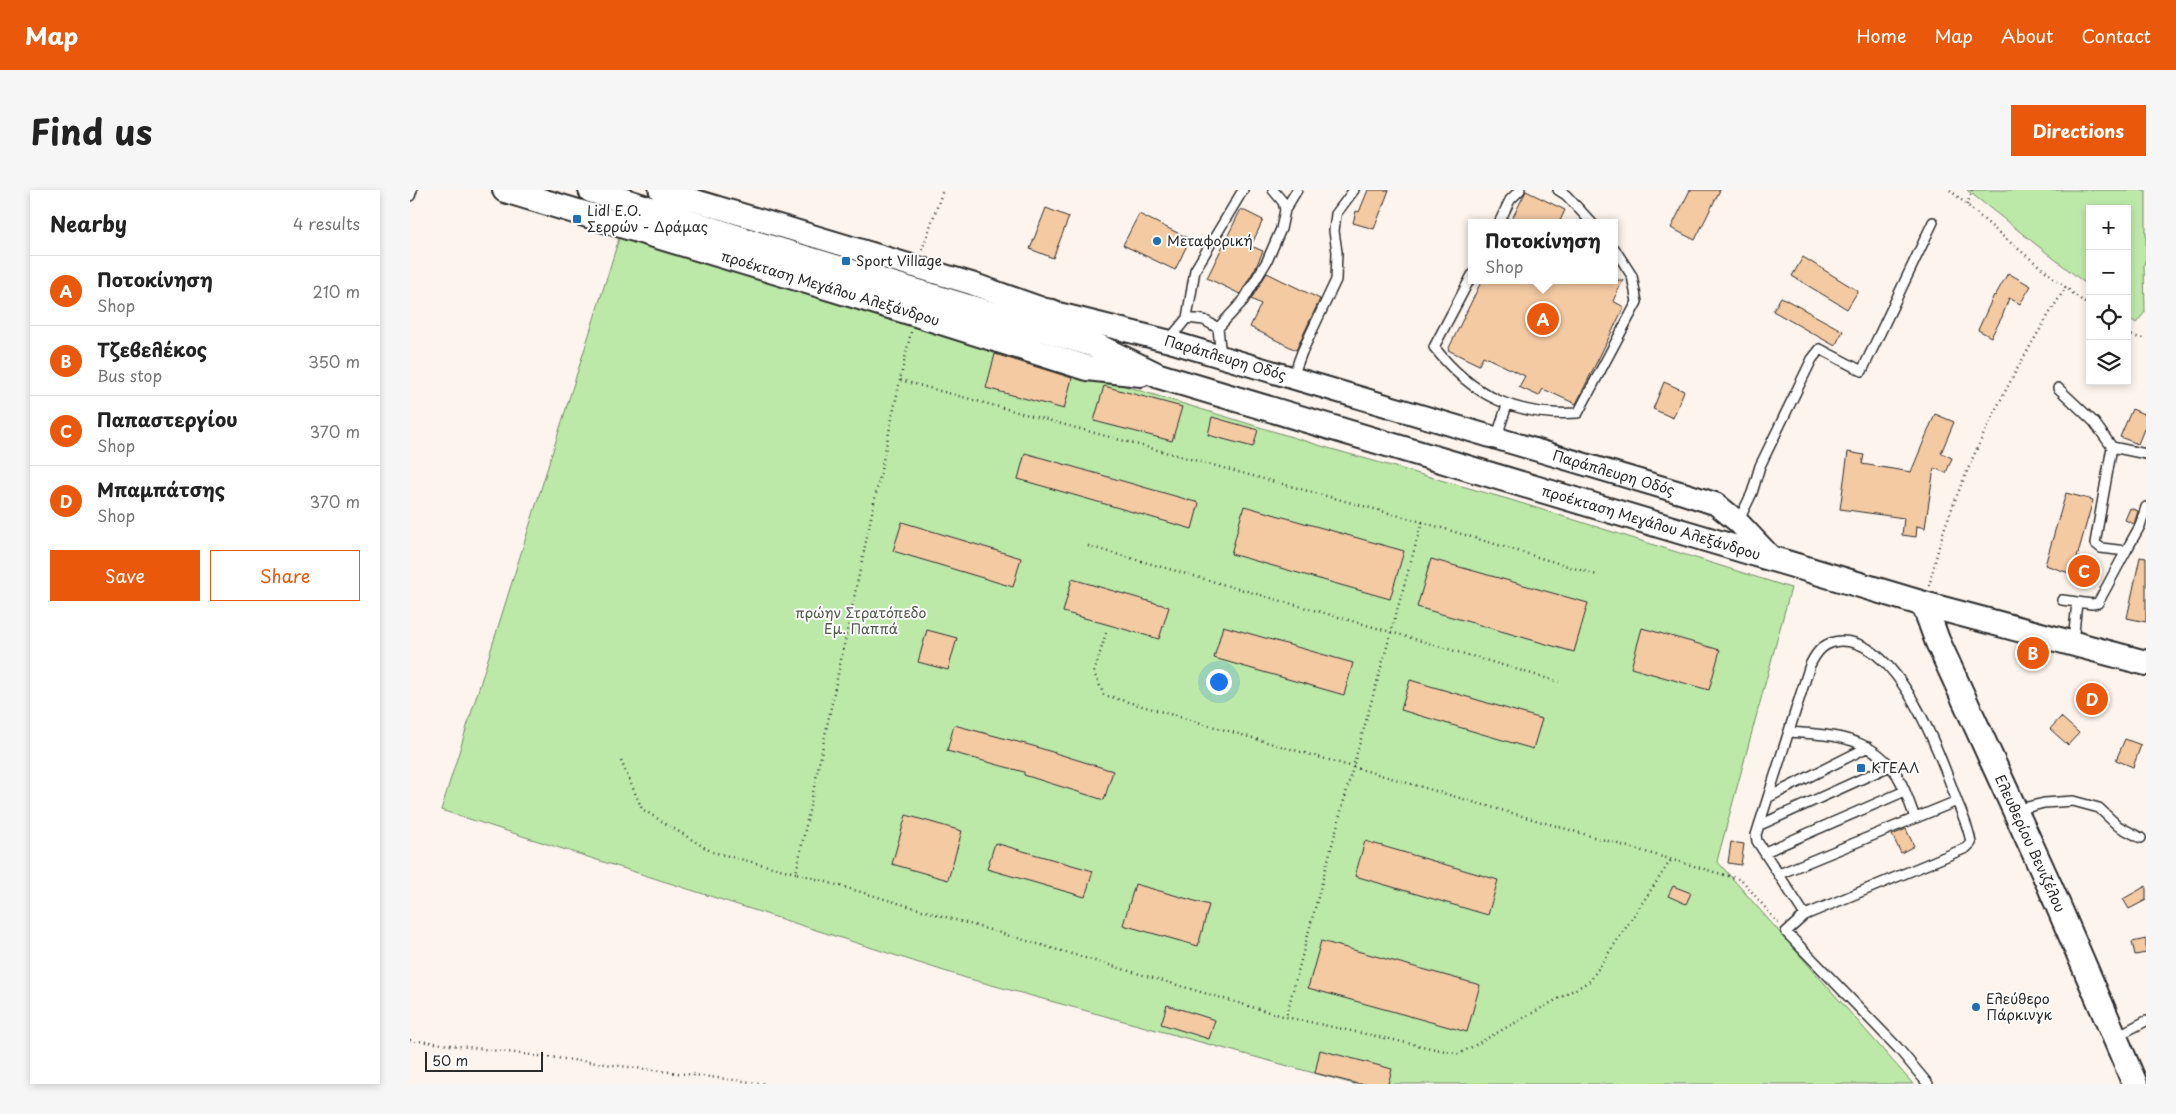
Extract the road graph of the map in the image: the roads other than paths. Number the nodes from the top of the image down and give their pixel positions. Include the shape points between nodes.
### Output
1 (412, 190) edge
2 (505, 190) edge
3 (591, 190) edge
4 (660, 190) edge
5 (1243, 190) edge
6 (1273, 190) edge
7 (1297, 190) edge
8 (1354, 190) edge
9 (1520, 190) edge
10 (1558, 190) edge
11 (410, 196) edge
12 (1285, 210) junction
13 (1501, 219) edge
14 (1588, 219) edge
15 (1932, 222) dead end
16 (1618, 254) edge
17 (1468, 283) edge
18 (936, 298) junction
19 (1052, 312) junction
20 (1188, 318) junction
21 (1218, 328) junction
22 (1168, 342) junction
23 (1221, 358) junction
24 (1158, 376) junction
25 (1292, 379) junction
26 (2058, 388) dead end
27 (1507, 405) junction
28 (1496, 440) junction
29 (2112, 447) junction
30 (2146, 454) edge
31 (2146, 507) edge
32 (1738, 522) junction
33 (2126, 551) junction
34 (1772, 559) junction
35 (2062, 600) dead end
36 (2077, 602) junction
37 (1924, 604) junction
38 (2072, 642) junction
39 (2146, 663) edge
40 (1790, 732) junction
41 (1868, 747) junction
42 (1890, 766) junction
43 (1905, 791) junction
44 (1769, 797) junction
45 (1957, 801) junction
46 (2016, 810) junction
47 (1915, 818) junction
48 (1760, 825) junction
49 (2141, 838) dead end
50 (1765, 852) junction
51 (1779, 874) junction
52 (1805, 915) junction
53 (2146, 1021) edge
54 (2115, 1037) junction
55 (1928, 1084) edge
56 (2135, 1084) edge

1 - 11 lane
2 - 24 main road, προέκταση Μεγάλου Αλεξάνδρου via 1087,368
3 - 18 main road, προέκταση Μεγάλου Αλεξάνδρου
4 - 19 street, Παράπλευρη Οδός via 706,200
5 - 20 lane via 1195,270
6 - 12 lane
7 - 12 lane
8 - 25 lane via 1336,214 1336,280
9 - 13 lane via 1510,200
10 - 14 lane
12 - 21 lane via 1282,229 1267,262 1244,301
15 - 32 lane via 1862,371 1820,349 1812,358 1760,466
16 - 27 lane via 1632,276 1637,302 1578,413 1542,413
17 - 27 lane via 1434,347 1459,376
18 - 19 main road
18 - 24 main road, προέκταση Μεγάλου Αλεξάνδρου via 1095,345
19 - 22 street, Παράπλευρη Οδός
20 - 21 lane via 1204,320
20 - 22 lane
21 - 23 lane
22 - 23 street, Παράπλευρη Οδός
23 - 25 street, Παράπλευρη Οδός
24 - 34 main road, προέκταση Μεγάλου Αλεξάνδρου
25 - 28 street, Παράπλευρη Οδός
26 - 29 lane via 2094,422
27 - 28 lane
28 - 32 street, Παράπλευρη Οδός via 1716,504
29 - 30 lane
29 - 33 lane via 2095,543 2101,548
31 - 33 lane
32 - 34 street, Παράπλευρη Οδός
33 - 36 lane via 2098,603
34 - 37 main road, προέκταση Μεγάλου Αλεξάνδρου
35 - 36 lane
36 - 38 lane
37 - 38 main road, προέκταση Μεγάλου Αλεξάνδρου
37 - 46 main road, Ελευθερίου Βενιζέλου via 1953,676
38 - 39 main road, προέκταση Μεγάλου Αλεξάνδρου
40 - 41 lane via 1845,737
40 - 44 lane
40 - 45 lane via 1810,665 1818,650 1833,642 1851,641 1872,651 1920,710
41 - 42 lane
41 - 44 lane
42 - 43 lane
42 - 48 lane
43 - 47 lane
43 - 50 lane
44 - 48 lane
45 - 47 lane
45 - 52 lane via 1970,839 1969,846
46 - 49 lane via 2044,803 2073,801 2099,808 2118,826
46 - 54 main road, Ελευθερίου Βενιζέλου
47 - 51 lane
48 - 50 lane via 1756,839
50 - 51 lane
51 - 52 lane
52 - 55 lane via 1786,932 1898,1048
53 - 54 lane
54 - 56 main road, Ελευθερίου Βενιζέλου

